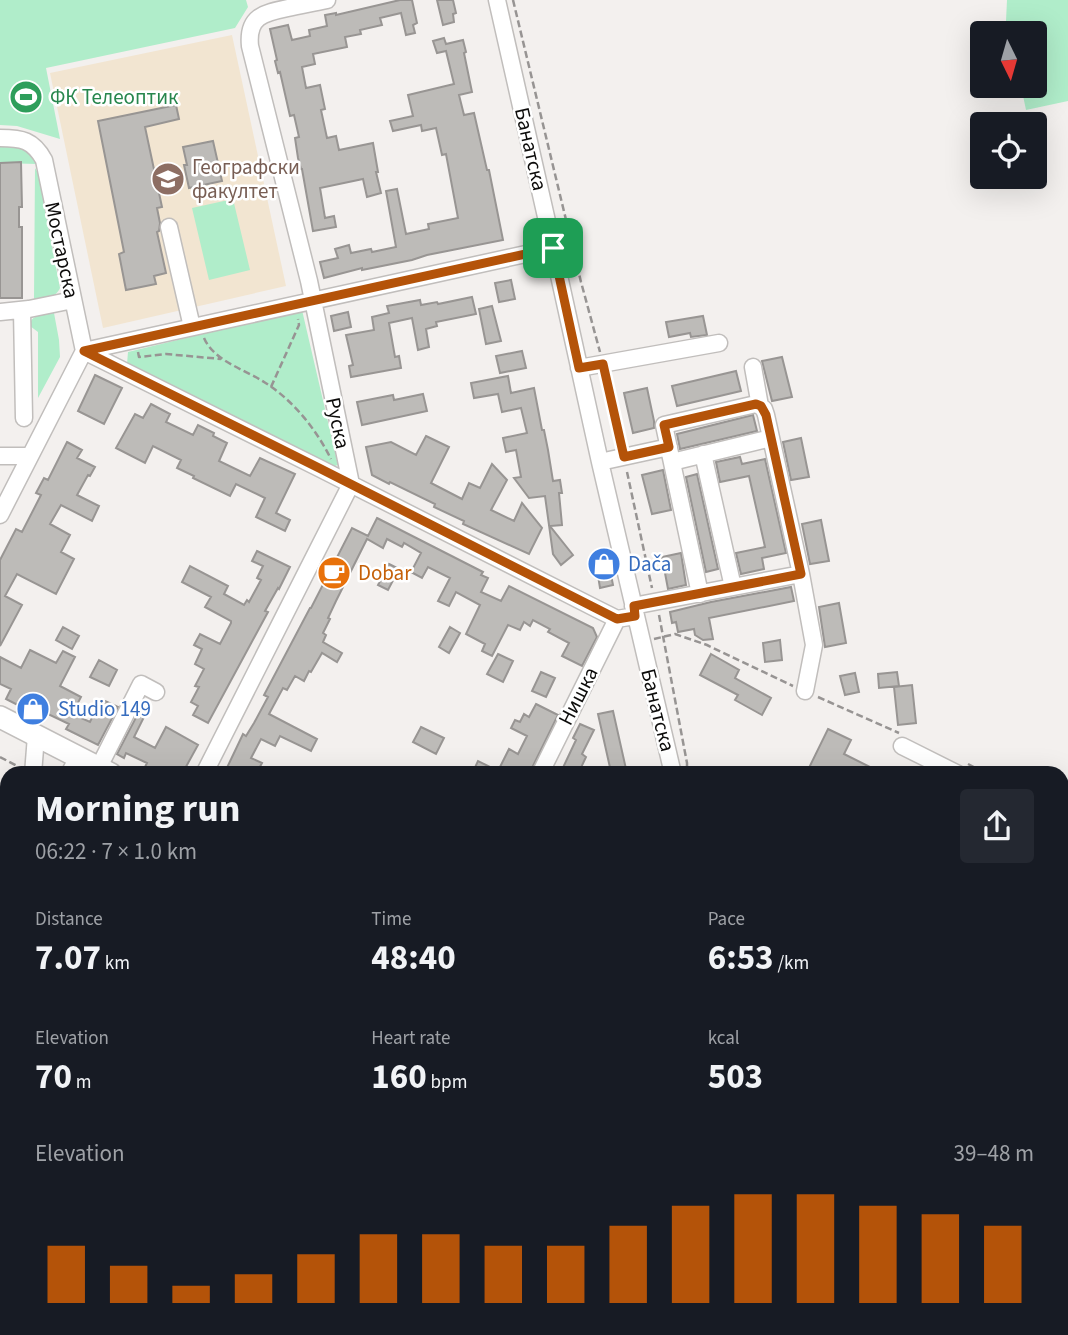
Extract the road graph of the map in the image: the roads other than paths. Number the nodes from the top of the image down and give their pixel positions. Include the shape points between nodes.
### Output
1 (327, 0) edge
2 (497, 0) edge
3 (0, 138) edge
4 (169, 227) dead end
5 (553, 248) junction
6 (73, 300) junction
7 (313, 301) junction
8 (22, 310) junction
9 (0, 312) edge
10 (195, 326) junction
11 (719, 343) dead end
12 (84, 351) junction
13 (752, 367) dead end
14 (579, 368) junction
15 (761, 406) junction
16 (24, 418) dead end
17 (771, 438) junction
18 (670, 454) junction
19 (703, 454) junction
20 (0, 456) edge
21 (30, 456) junction
22 (600, 461) junction
23 (352, 484) junction
24 (0, 515) edge
25 (801, 574) junction
26 (733, 587) junction
27 (700, 593) junction
28 (634, 611) junction
29 (617, 619) junction
30 (805, 691) dead end
31 (156, 692) dead end
32 (0, 718) edge
33 (36, 736) junction
34 (902, 746) dead end
35 (73, 765) edge
36 (27, 766) edge
37 (107, 766) edge
38 (208, 766) edge
39 (544, 766) edge
40 (671, 766) edge
41 (942, 766) edge

1 - 7 street, Руска via 261,16 249,35
2 - 5 street, Банатска
3 - 6 street, Мостарска via 30,143 44,160
4 - 10 street
5 - 7 street
5 - 14 street, Банатска
6 - 8 street
6 - 12 street, Мостарска
7 - 10 street
7 - 23 street, Руска
8 - 9 street
8 - 16 street
10 - 12 street
11 - 14 street
12 - 21 street
12 - 23 street
13 - 15 street
14 - 22 street, Банатска
15 - 17 street
15 - 18 street via 664,425
17 - 19 street
17 - 25 street
18 - 19 street
18 - 22 street
18 - 27 street
19 - 26 street
20 - 21 street
21 - 24 street
22 - 28 street, Банатска
23 - 29 street
23 - 38 street
25 - 26 street
25 - 30 street via 814,645
26 - 27 street
27 - 28 street
28 - 29 street
28 - 40 street, Банатска
29 - 39 street, Нишка
31 - 37 street via 141,684
32 - 33 main road
33 - 35 main road
33 - 36 street
34 - 41 street

